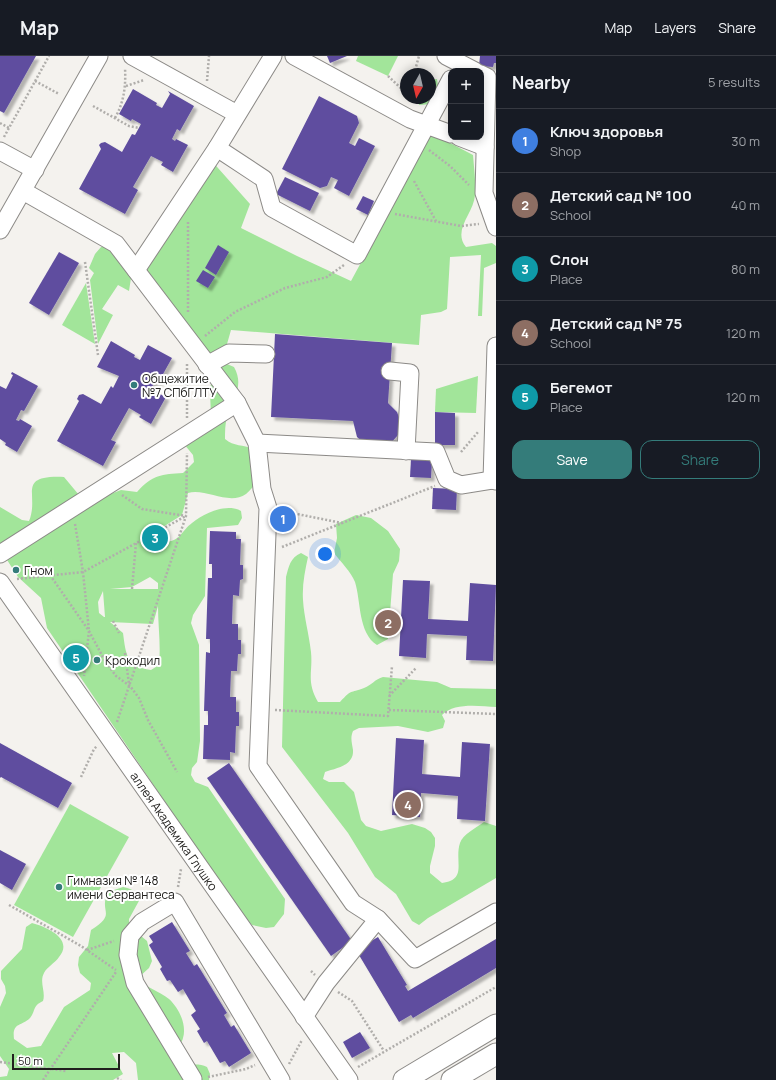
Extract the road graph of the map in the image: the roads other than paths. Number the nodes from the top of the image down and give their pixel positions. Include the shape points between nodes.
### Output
1 (99, 56) edge
2 (273, 56) edge
3 (294, 56) edge
4 (128, 60) edge
5 (456, 61) edge
6 (469, 68) edge
7 (484, 76) edge
8 (448, 85) edge
9 (237, 114) junction
10 (426, 126) junction
11 (448, 133) edge
12 (467, 140) edge
13 (2, 145) edge
14 (485, 147) junction
15 (217, 148) junction
16 (35, 170) junction
17 (23, 191) junction
18 (495, 225) edge
19 (0, 230) edge
20 (136, 270) junction
21 (496, 346) edge
22 (266, 354) dead end
23 (207, 365) junction
24 (390, 371) dead end
25 (237, 403) junction
26 (257, 443) junction
27 (406, 451) junction
28 (494, 481) edge
29 (0, 554) edge
30 (7, 581) edge
31 (496, 912) edge
32 (378, 919) junction
33 (307, 1021) junction
34 (496, 1025) edge
35 (496, 1054) edge
36 (347, 1077) edge
37 (193, 1079) edge
38 (281, 1080) edge
39 (404, 1080) edge
40 (452, 1080) edge

1 - 16 street
2 - 9 street
3 - 10 street
4 - 9 street
5 - 6 street
7 - 14 street via 487,78
8 - 10 street
9 - 15 street
10 - 11 street
10 - 15 street via 357,255 272,208 264,180
12 - 14 street
13 - 16 street
14 - 18 street via 484,193
15 - 20 street
16 - 17 street
17 - 19 street
17 - 20 street via 116,244
20 - 23 street
21 - 28 street
22 - 23 street via 229,353
23 - 25 street
24 - 27 street via 410,373
25 - 26 street
25 - 29 street
26 - 27 street
26 - 32 street via 262,490 268,508 258,766 353,903
27 - 28 street via 436,452 448,479 461,485
30 - 33 street, аллея Академика Глушко via 82,699 103,738 184,844
31 - 32 street via 415,959
32 - 33 street via 326,983
33 - 36 street, аллея Академика Глушко
34 - 39 main road
35 - 40 main road
37 - 38 street via 135,983 128,955 130,936 142,922 175,902

